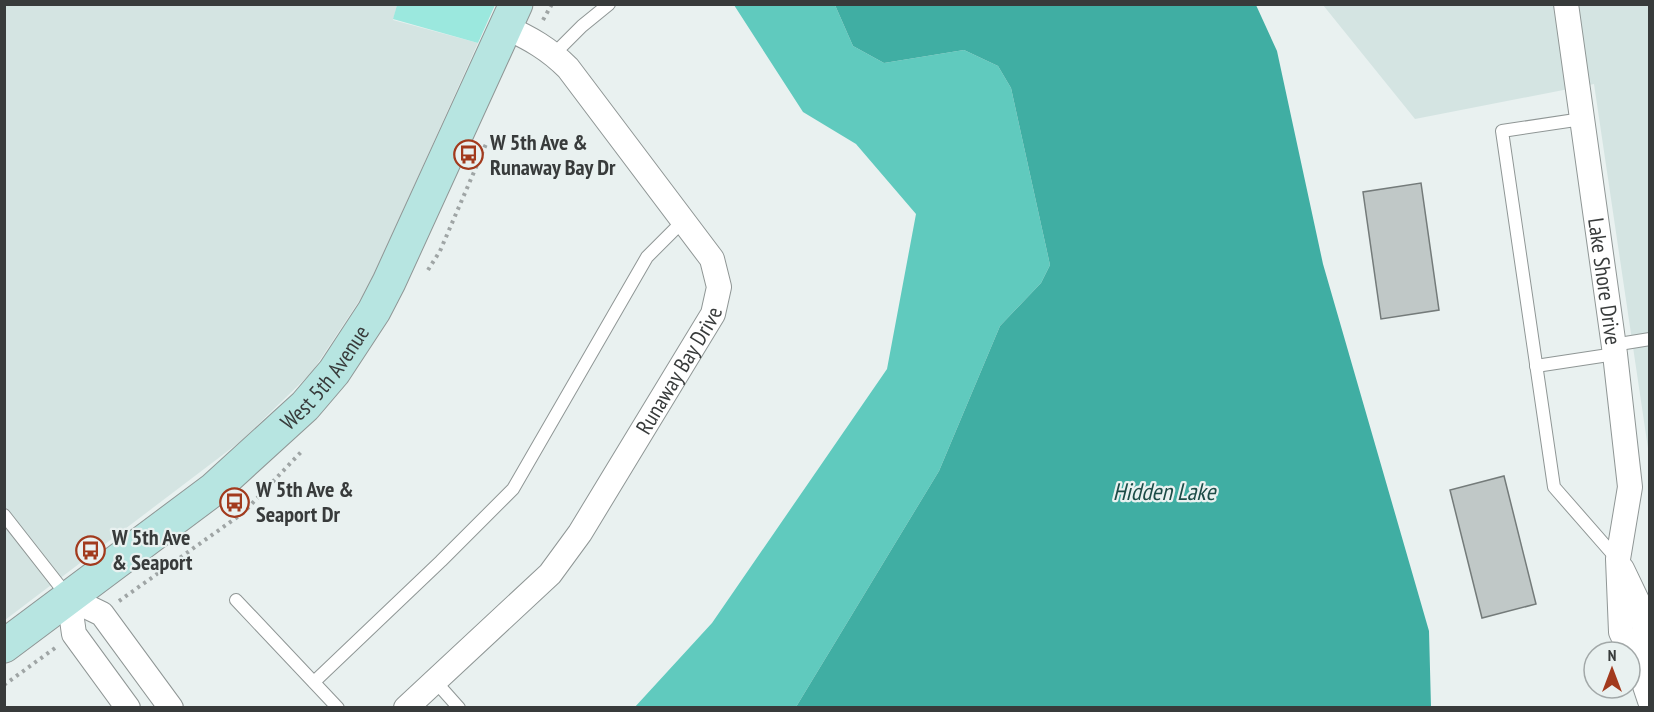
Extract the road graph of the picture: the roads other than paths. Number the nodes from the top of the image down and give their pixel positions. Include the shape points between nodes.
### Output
1 (609, 4) edge
2 (1566, 4) edge
3 (511, 16) edge
4 (554, 54) junction
5 (1582, 119) junction
6 (683, 221) junction
7 (1650, 339) edge
8 (1614, 350) junction
9 (1536, 366) junction
10 (4, 515) edge
11 (1618, 559) junction
12 (69, 598) junction
13 (236, 600) dead end
14 (4, 646) edge
15 (435, 681) junction
16 (314, 682) junction
17 (1650, 701) edge
18 (128, 708) edge
19 (171, 708) edge
20 (338, 708) edge
21 (406, 708) edge
22 (459, 708) edge

1 - 4 lane
2 - 5 street, Lake Shore Drive
3 - 4 street, Runaway Bay Drive via 532,39
3 - 12 main road, West 5th Avenue via 389,282 334,372 305,406 214,489
4 - 6 street, Runaway Bay Drive
5 - 8 street, Lake Shore Drive
5 - 9 lane via 1502,131
6 - 15 street, Runaway Bay Drive via 712,259 719,287 713,314 580,533 550,574
6 - 16 lane via 647,257 513,489
7 - 8 lane
8 - 9 lane
8 - 11 street, Lake Shore Drive via 1630,487
9 - 11 lane via 1554,488
10 - 12 lane
11 - 17 street via 1643,613 1641,674
12 - 14 main road, West 5th Avenue
12 - 18 street via 75,634
12 - 19 street via 102,614
13 - 16 lane
15 - 21 street, Runaway Bay Drive
15 - 22 lane
16 - 20 lane

